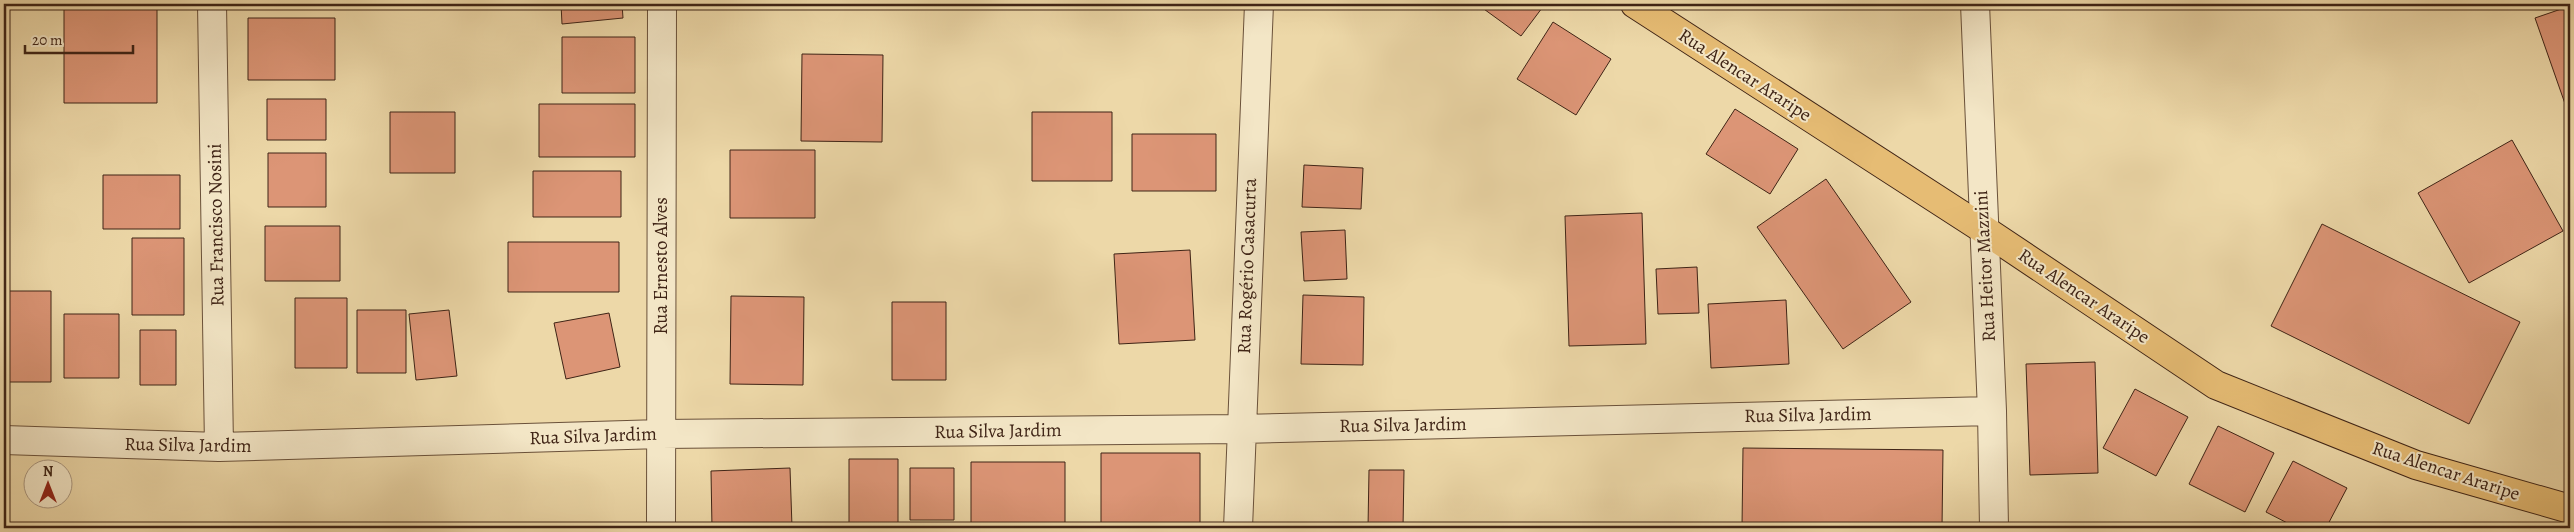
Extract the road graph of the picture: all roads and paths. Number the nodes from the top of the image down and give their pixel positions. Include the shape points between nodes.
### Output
1 (212, 4) edge
2 (662, 4) edge
3 (1259, 4) edge
4 (1635, 4) edge
5 (1975, 4) edge
6 (1983, 229) junction
7 (1992, 411) junction
8 (1240, 428) junction
9 (661, 434) junction
10 (4, 440) edge
11 (219, 447) junction
12 (2570, 509) edge
13 (661, 528) edge
14 (1238, 528) edge
15 (1994, 528) edge

1 - 11 street, Rua Francisco Nosini
2 - 9 street, Rua Ernesto Alves
3 - 8 street, Rua Rogério Casacurta
4 - 6 main road, Rua Alencar Araripe
5 - 6 street, Rua Heitor Mazzini
6 - 7 street, Rua Heitor Mazzini
6 - 12 main road, Rua Alencar Araripe via 2216,385 2416,465
7 - 8 street, Rua Silva Jardim
7 - 15 street, Rua Heitor Mazzini
8 - 9 street, Rua Silva Jardim
8 - 14 street, Rua Rogério Casacurta
9 - 11 street, Rua Silva Jardim
9 - 13 street, Rua Ernesto Alves
10 - 11 street, Rua Silva Jardim

